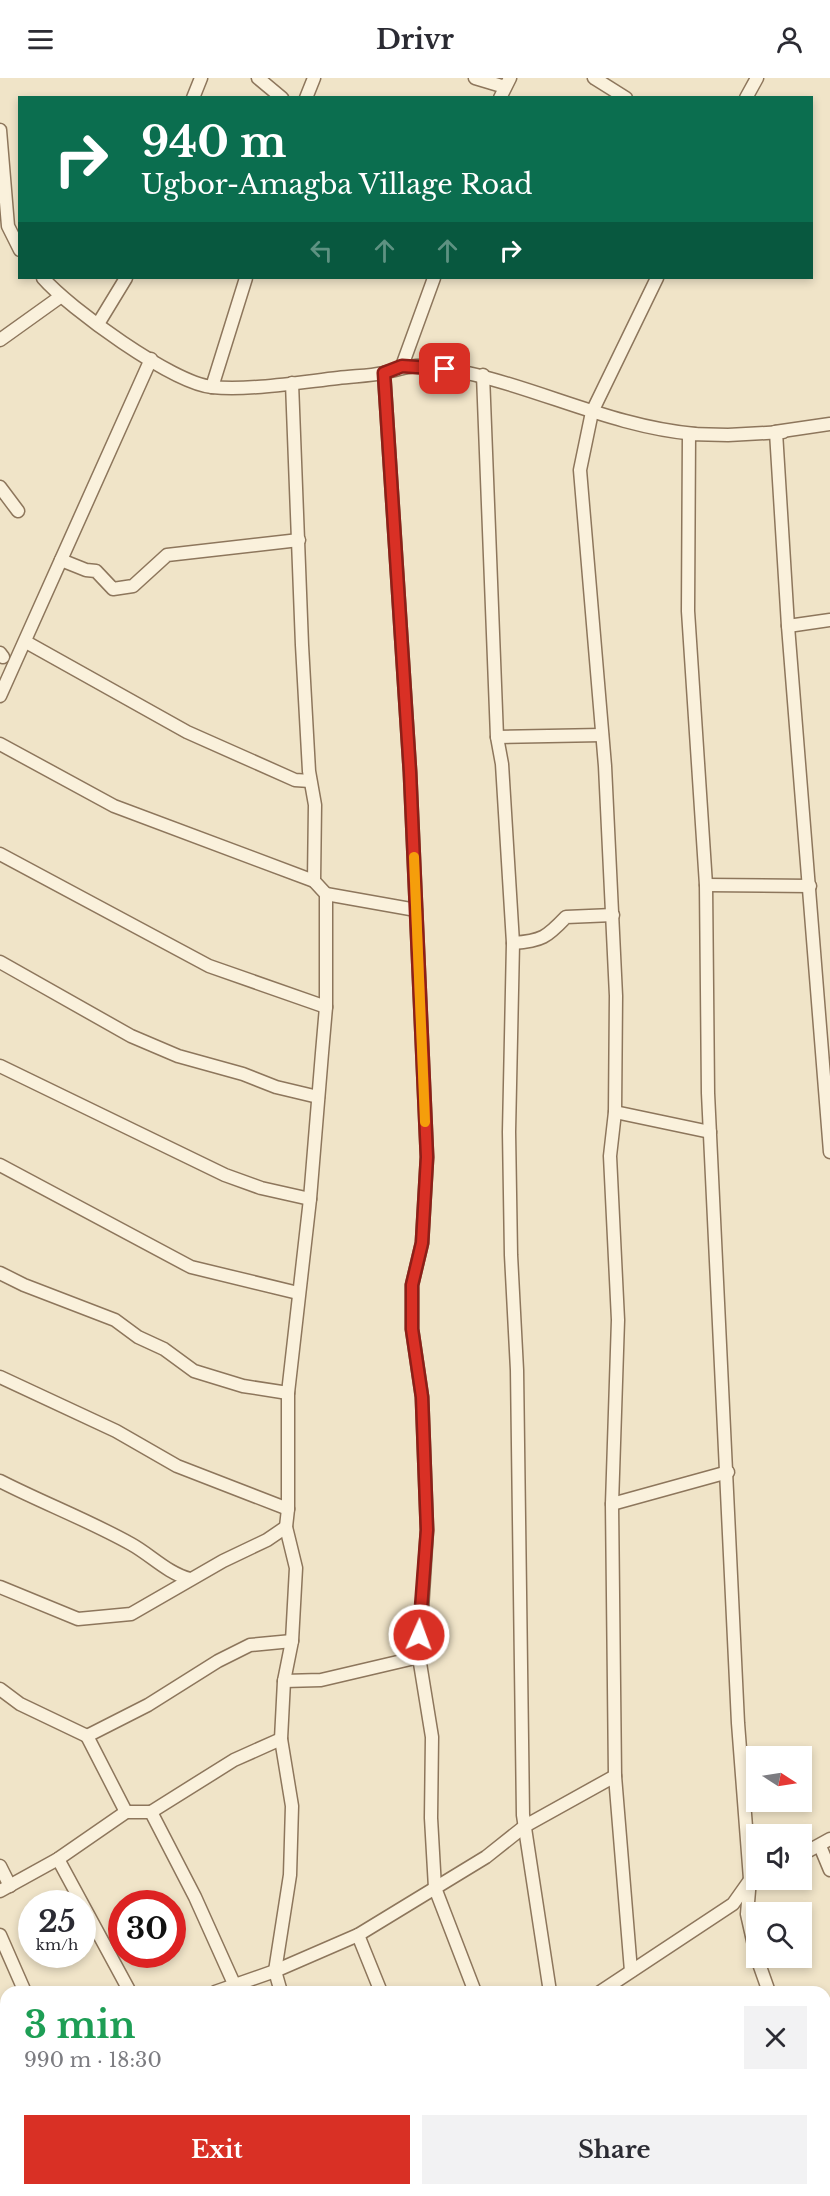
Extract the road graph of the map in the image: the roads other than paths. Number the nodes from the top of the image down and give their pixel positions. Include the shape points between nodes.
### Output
1 (201, 78) edge
2 (258, 78) edge
3 (314, 78) edge
4 (475, 78) edge
5 (594, 78) edge
6 (758, 78) edge
7 (505, 87) edge
8 (194, 96) edge
9 (280, 96) edge
10 (307, 96) edge
11 (623, 96) edge
12 (748, 96) edge
13 (0, 132) edge
14 (18, 246) edge
15 (44, 279) edge
16 (125, 279) edge
17 (246, 279) edge
18 (434, 279) edge
19 (657, 279) edge
20 (60, 297) junction
21 (98, 324) junction
22 (0, 340) edge
23 (151, 359) junction
24 (402, 366) junction
25 (384, 373) junction
26 (483, 375) junction
27 (292, 383) junction
28 (212, 387) junction
29 (592, 412) junction
30 (830, 424) edge
31 (779, 432) junction
32 (689, 434) junction
33 (0, 487) edge
34 (18, 511) dead end
35 (299, 540) junction
36 (62, 560) junction
37 (830, 620) edge
38 (788, 626) junction
39 (26, 642) junction
40 (0, 696) edge
41 (602, 735) junction
42 (497, 738) junction
43 (0, 744) edge
44 (310, 782) junction
45 (0, 854) edge
46 (314, 881) junction
47 (706, 885) junction
48 (810, 886) junction
49 (326, 894) junction
50 (416, 910) junction
51 (613, 915) junction
52 (513, 943) junction
53 (0, 962) edge
54 (825, 989) edge
55 (326, 1007) junction
56 (0, 1066) edge
57 (828, 1088) edge
58 (318, 1097) junction
59 (615, 1112) junction
60 (710, 1132) junction
61 (830, 1152) edge
62 (0, 1165) edge
63 (310, 1199) junction
64 (0, 1273) edge
65 (298, 1293) junction
66 (0, 1377) edge
67 (288, 1393) junction
68 (728, 1472) junction
69 (0, 1481) edge
70 (612, 1504) junction
71 (288, 1509) junction
72 (286, 1527) junction
73 (190, 1579) junction
74 (0, 1587) edge
75 (292, 1641) junction
76 (418, 1657) junction
77 (284, 1681) junction
78 (0, 1689) edge
79 (87, 1736) junction
80 (281, 1739) junction
81 (615, 1776) junction
82 (126, 1812) junction
83 (151, 1812) junction
84 (748, 1824) edge
85 (525, 1826) junction
86 (825, 1842) edge
87 (58, 1859) junction
88 (0, 1866) edge
89 (830, 1870) edge
90 (435, 1888) junction
91 (746, 1888) edge
92 (5, 1889) edge
93 (0, 1935) edge
94 (358, 1935) junction
95 (761, 1968) edge
96 (275, 1971) junction
97 (631, 1971) junction
98 (23, 1986) edge
99 (127, 1986) edge
100 (235, 1986) joint
101 (279, 1986) edge
102 (379, 1986) edge
103 (473, 1986) edge
104 (549, 1986) edge
105 (609, 1986) edge
106 (767, 1986) edge

1 - 8 street
2 - 9 street
3 - 10 street
4 - 7 street
5 - 11 street
6 - 12 street
13 - 14 street via 8,226
15 - 20 street
16 - 21 street
17 - 28 street
18 - 24 street
19 - 29 street
20 - 21 street
20 - 22 street
21 - 23 street
23 - 28 street via 183,379
23 - 36 street
24 - 25 street
24 - 26 street
25 - 27 street
25 - 50 street
26 - 29 street
26 - 42 street
27 - 28 street
27 - 35 street
29 - 32 street via 645,428
29 - 41 street via 580,470
30 - 31 street
31 - 32 street via 728,437
31 - 38 street
32 - 47 street via 688,611
33 - 34 street
35 - 36 street via 167,555 129,587 113,589 96,571
35 - 44 street
36 - 39 street
37 - 38 street
38 - 48 street
39 - 40 street
39 - 44 street via 187,732 295,780
41 - 42 street
41 - 51 street
42 - 52 street
43 - 46 street via 114,806
44 - 46 street via 315,805
45 - 55 street via 209,966
46 - 49 street
47 - 48 street
47 - 60 street
48 - 54 street
49 - 50 street
49 - 55 street
50 - 76 street via 427,1157 422,1243 412,1285 412,1329 422,1397 427,1530
51 - 52 street via 566,917 540,940
51 - 59 street
52 - 85 street via 509,1132
53 - 58 street via 131,1036 178,1056
54 - 57 street
55 - 58 street
56 - 63 street via 225,1175
57 - 61 street
58 - 63 street
59 - 60 street
59 - 70 street via 610,1156 618,1320
60 - 68 street
62 - 65 street via 191,1267
63 - 65 street
64 - 67 street via 115,1320 194,1371 243,1386
65 - 67 street
66 - 71 street via 116,1431 177,1466
67 - 71 street
68 - 70 street
68 - 84 street via 738,1723
69 - 73 street via 91,1523
70 - 81 street
71 - 72 street
72 - 73 street
72 - 75 street via 296,1568
73 - 74 street via 171,1594 131,1614 78,1619
75 - 77 street
75 - 79 street via 250,1645
76 - 77 street via 321,1680
76 - 90 street via 432,1737
77 - 80 street
78 - 79 street via 20,1704
79 - 82 street
80 - 83 street via 234,1761
80 - 96 street via 292,1806 290,1875
81 - 85 street
81 - 97 street
82 - 83 street
82 - 87 street
83 - 100 street
85 - 90 street via 486,1857
85 - 104 street
86 - 89 street
87 - 92 street
87 - 99 street
88 - 92 street
90 - 94 street
90 - 103 street
91 - 97 street via 734,1904
93 - 98 street
94 - 96 street
94 - 102 street
95 - 106 street
96 - 100 street
96 - 101 street
97 - 105 street

